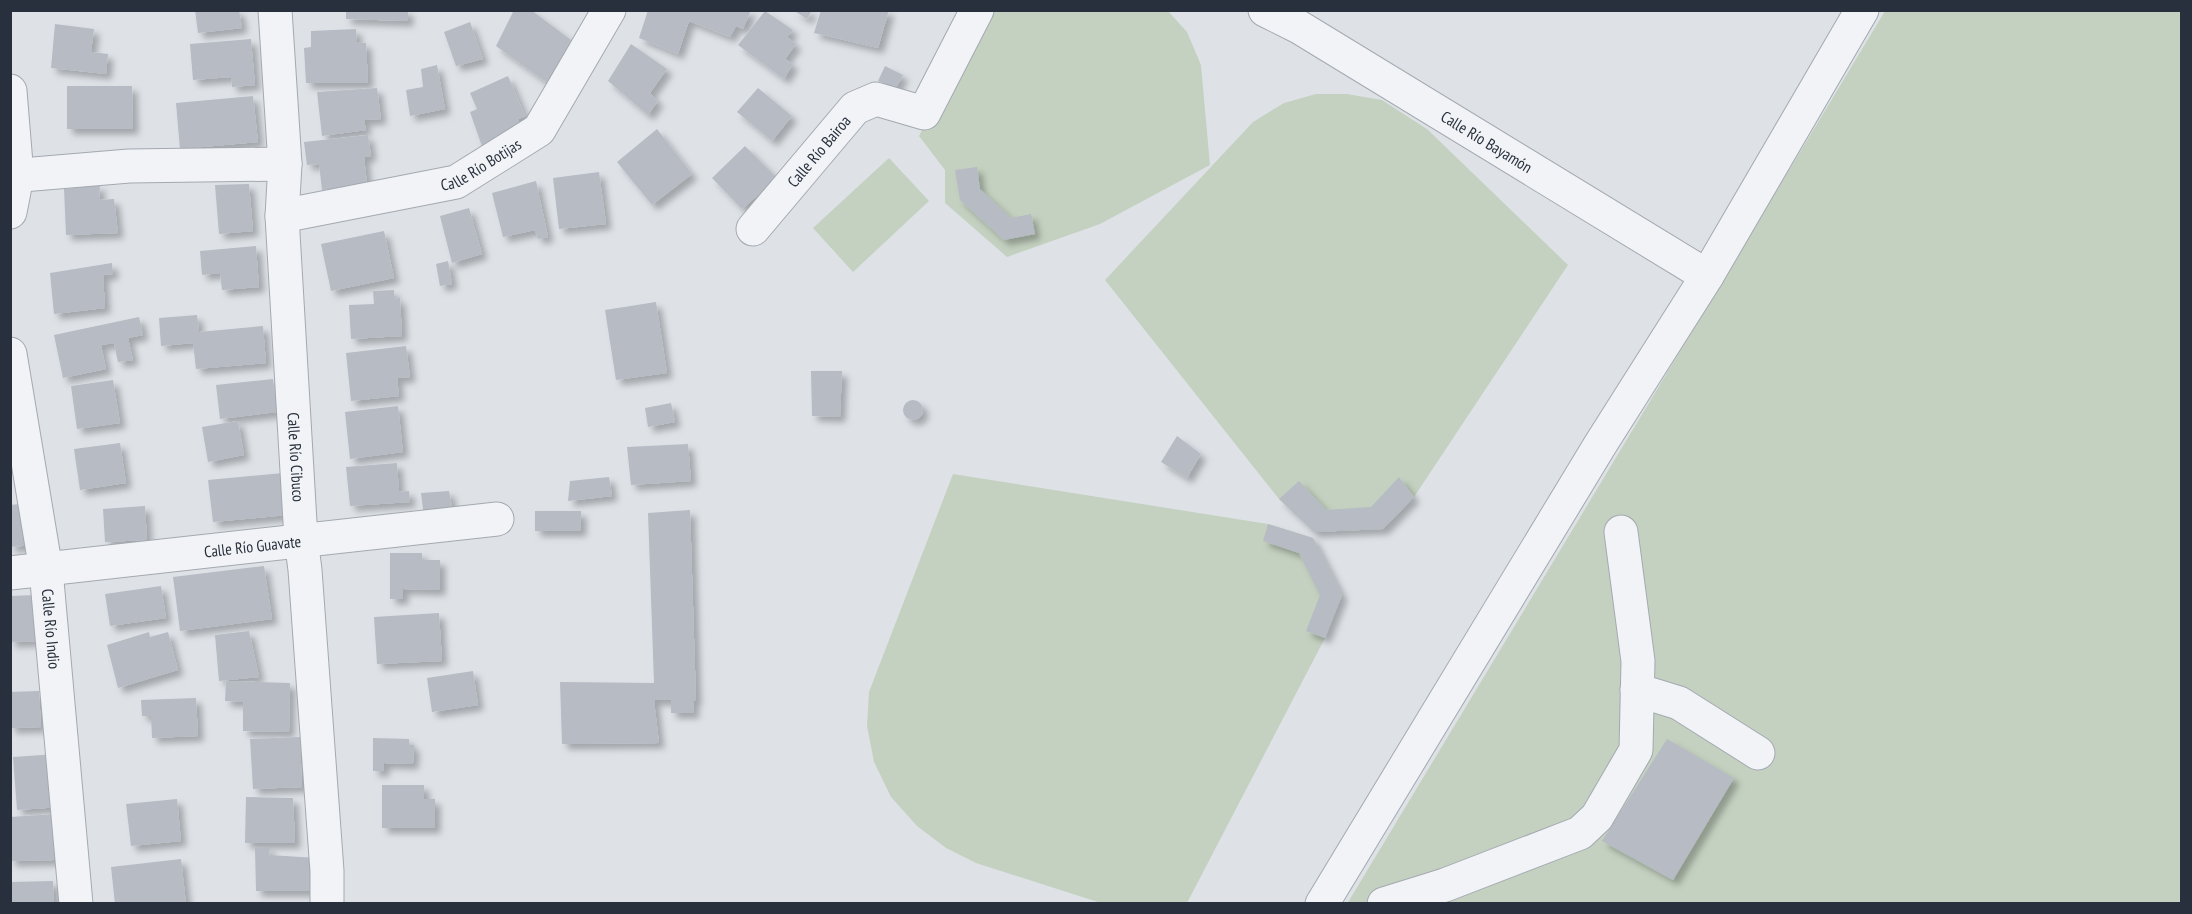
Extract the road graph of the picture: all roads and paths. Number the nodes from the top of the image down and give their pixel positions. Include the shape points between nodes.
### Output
1 (275, 10) edge
2 (609, 10) edge
3 (977, 10) edge
4 (1265, 10) edge
5 (1862, 10) edge
6 (10, 91) edge
7 (285, 164) junction
8 (14, 176) edge
9 (10, 212) edge
10 (282, 216) junction
11 (753, 229) dead end
12 (1707, 276) junction
13 (10, 354) edge
14 (497, 519) dead end
15 (1621, 532) dead end
16 (302, 539) junction
17 (46, 570) junction
18 (10, 573) edge
19 (1637, 690) junction
20 (1758, 753) dead end
21 (76, 903) edge
22 (327, 903) edge
23 (1322, 903) edge
24 (1384, 903) edge

1 - 7 street, Calle Río Cibuco
2 - 10 street, Calle Río Botijas via 539,130 465,177 456,182
3 - 11 street, Calle Río Bairoa via 924,113 876,99 855,108
4 - 12 street, Calle Río Bayamón
5 - 12 street
6 - 8 street
7 - 8 street via 129,166
7 - 10 street, Calle Río Cibuco
8 - 9 street
10 - 16 street, Calle Río Cibuco
12 - 23 street
13 - 17 street, Calle Río Indio
14 - 16 street, Calle Río Guavate
15 - 19 street via 1638,661
16 - 17 street, Calle Río Guavate
16 - 22 street, Calle Río Cibuco
17 - 18 street, Calle Río Guavate
17 - 21 street, Calle Río Indio
19 - 20 street via 1679,703
19 - 24 street via 1636,750 1597,818 1580,833 1445,885

